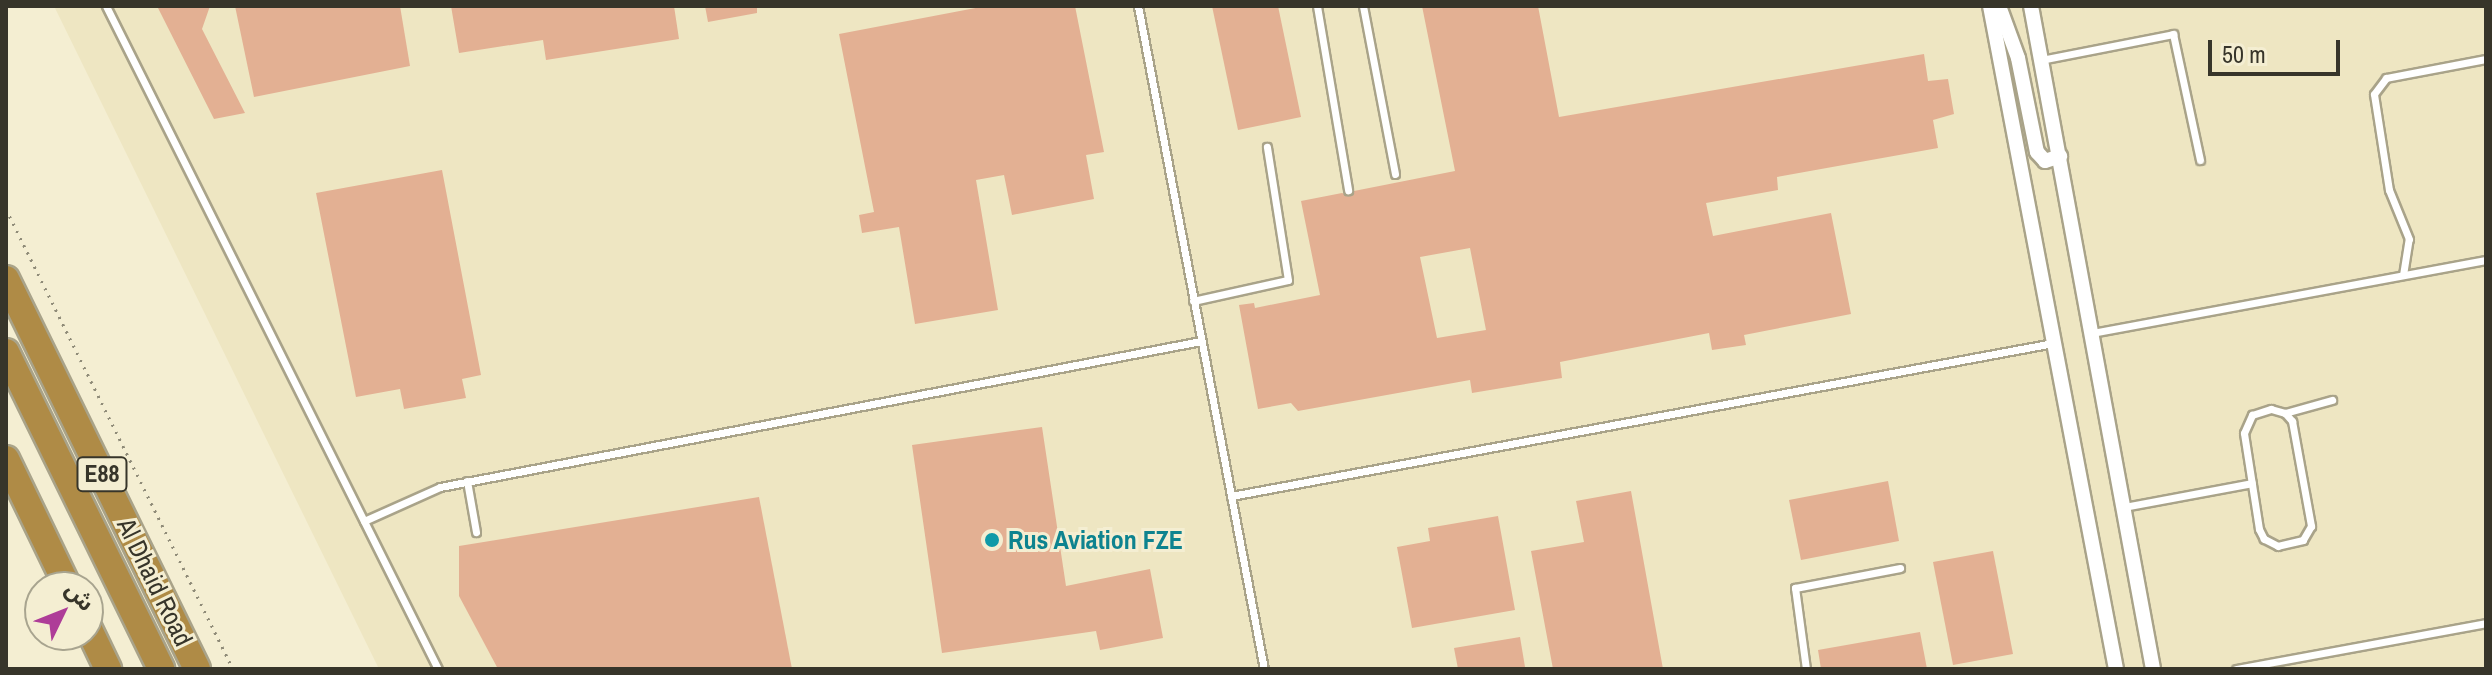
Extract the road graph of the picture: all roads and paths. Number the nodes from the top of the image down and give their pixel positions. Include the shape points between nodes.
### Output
1 (106, 6) edge
2 (1138, 6) edge
3 (1317, 6) edge
4 (1363, 6) edge
5 (1990, 6) edge
6 (1999, 6) edge
7 (2031, 6) edge
8 (2486, 59) edge
9 (2041, 60) junction
10 (1267, 147) dead end
11 (2060, 156) junction
12 (2200, 160) dead end
13 (1395, 174) dead end
14 (1348, 190) dead end
15 (6, 209) edge
16 (2486, 260) edge
17 (2403, 275) junction
18 (6, 279) edge
19 (1193, 301) junction
20 (2092, 333) junction
21 (1201, 341) junction
22 (2053, 343) junction
23 (6, 352) edge
24 (2332, 400) dead end
25 (2285, 413) junction
26 (6, 459) edge
27 (467, 481) junction
28 (2252, 483) junction
29 (1231, 496) junction
30 (2123, 508) junction
31 (364, 521) junction
32 (476, 532) dead end
33 (1900, 568) dead end
34 (60, 571) edge
35 (2486, 623) edge
36 (161, 669) edge
37 (197, 669) edge
38 (233, 669) edge
39 (438, 669) edge
40 (1264, 669) edge
41 (1806, 669) edge
42 (2116, 669) edge
43 (2153, 669) edge
44 (2236, 669) edge

1 - 31 lane
2 - 19 lane
3 - 14 lane
4 - 13 lane
5 - 22 street
6 - 11 street via 2018,58 2037,152 2045,161
7 - 9 street
8 - 17 lane via 2386,78 2374,94 2389,190 2409,239
9 - 11 street
9 - 12 lane via 2173,34
10 - 19 lane via 1288,280
11 - 20 street
15 - 38 path
16 - 17 lane
17 - 20 lane
18 - 37 highway, Al Dhaid Road / E88
19 - 21 lane
20 - 30 street
21 - 27 lane
21 - 29 lane
22 - 29 lane
22 - 42 street
23 - 36 highway, Al Dhaid Road / E88
24 - 25 lane
25 - 28 lane via 2257,413 2245,424
25 - 28 lane via 2292,421 2310,520 2307,536 2278,546 2264,539
26 - 34 highway
27 - 31 lane via 413,495
27 - 32 lane
28 - 30 lane
29 - 40 lane
30 - 43 street
31 - 39 lane
33 - 41 lane via 1795,588
35 - 44 lane

